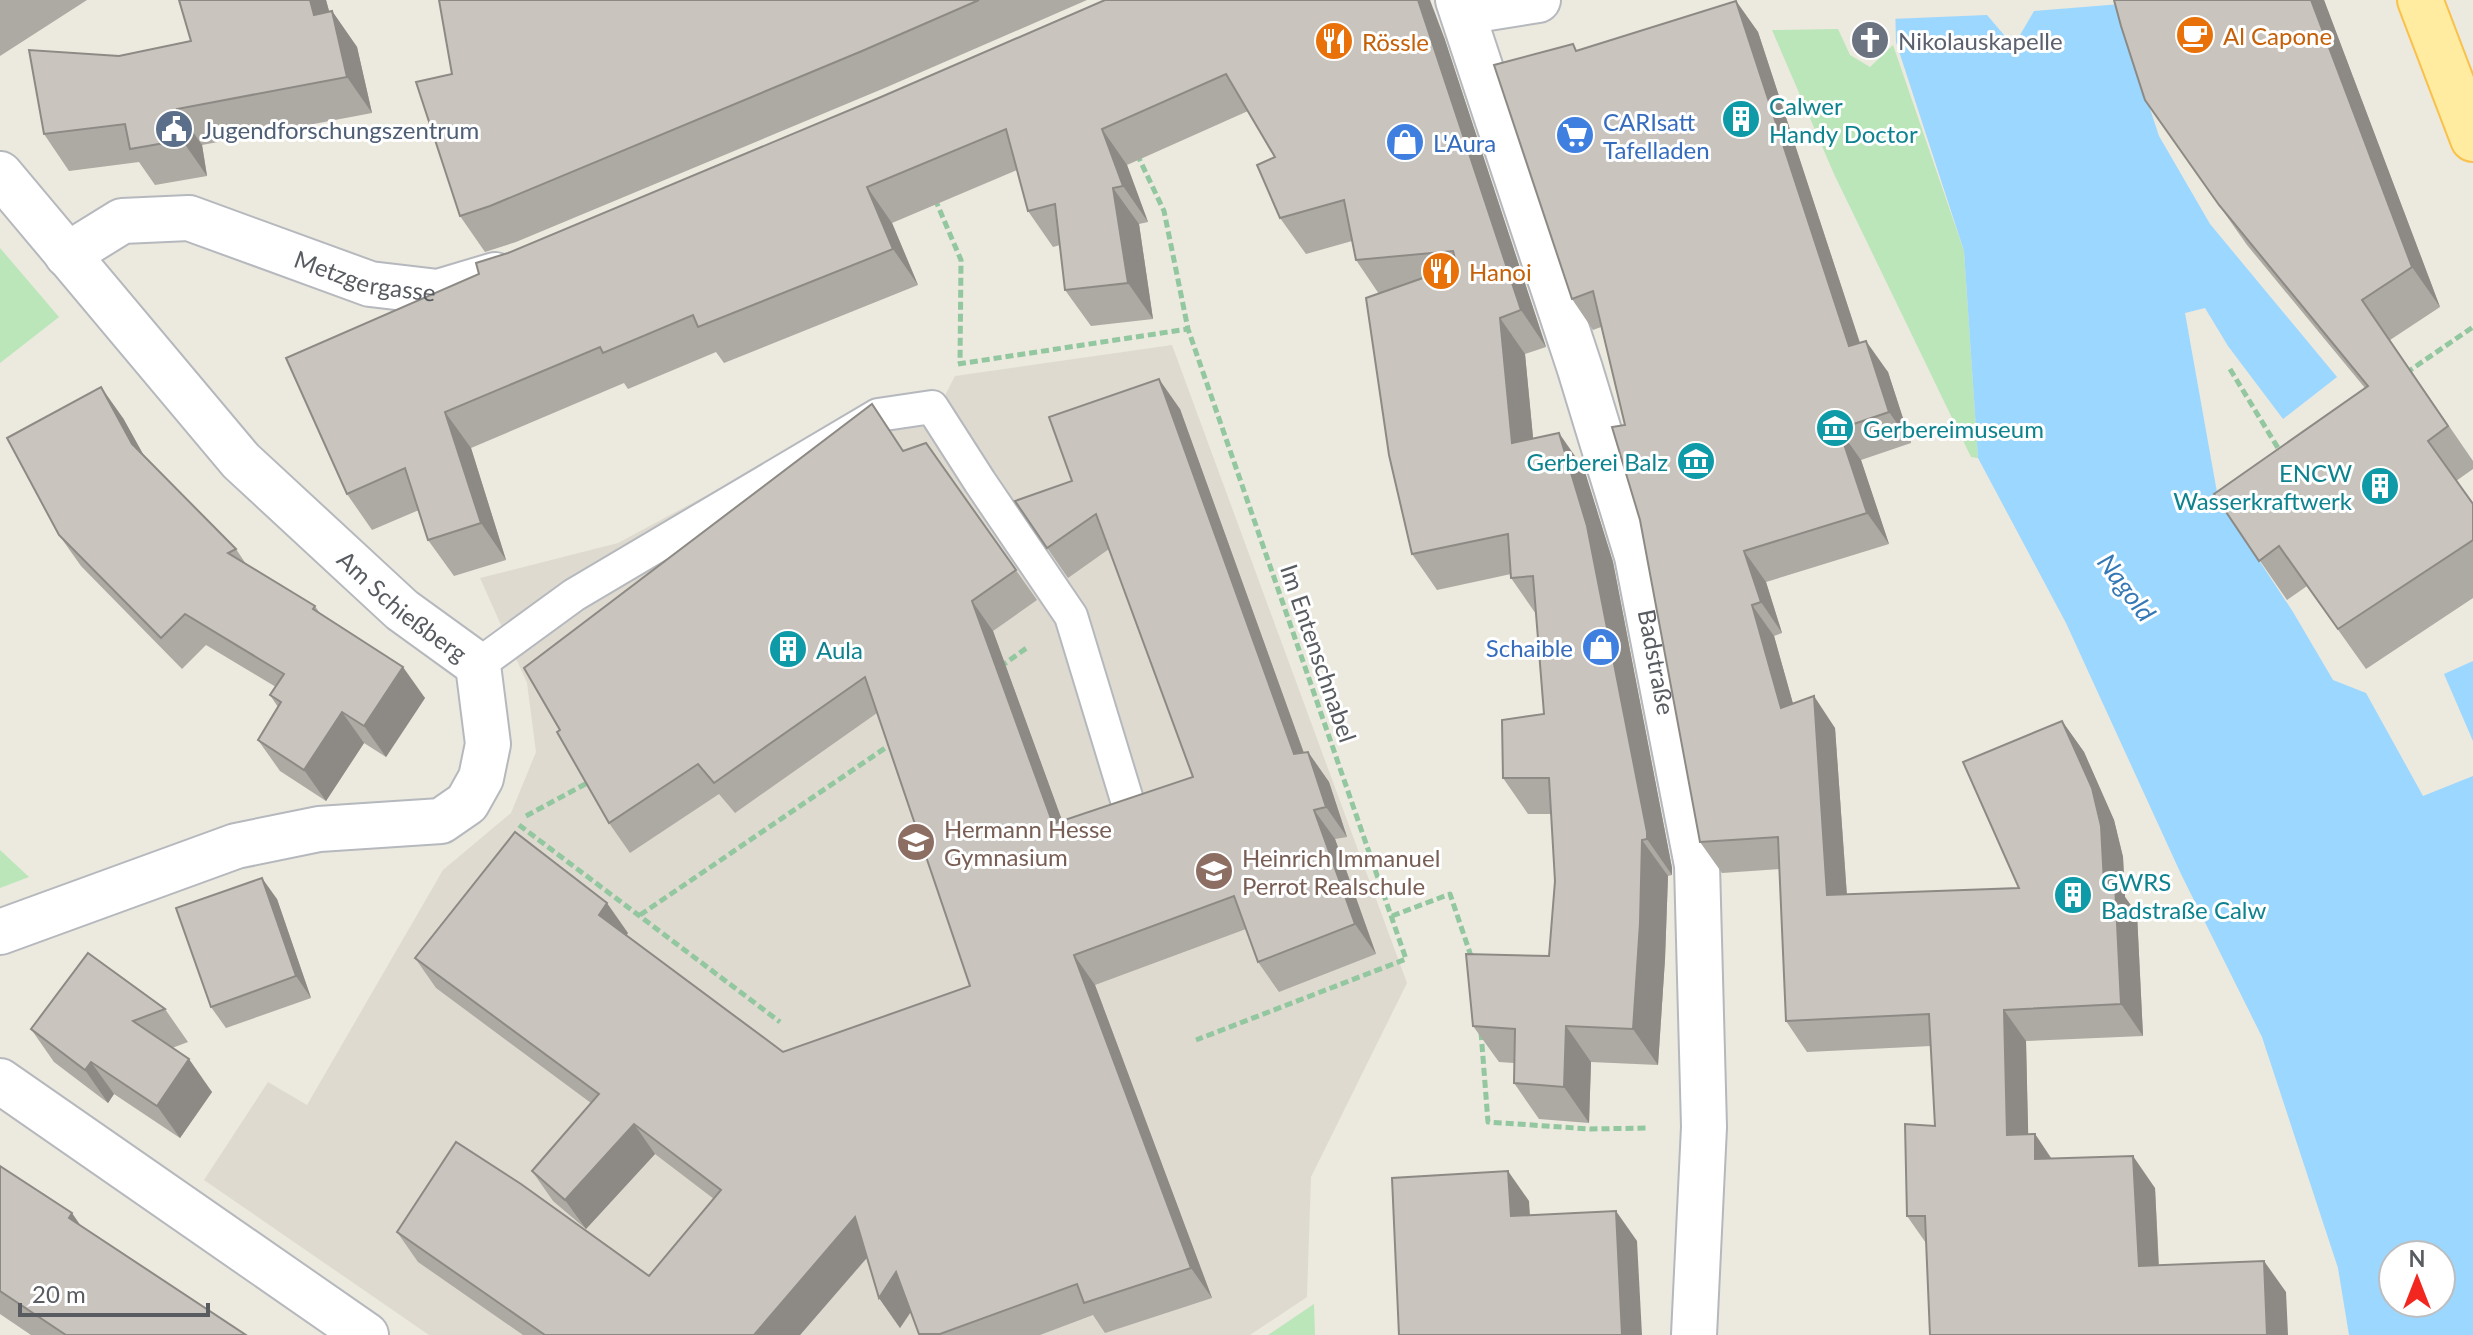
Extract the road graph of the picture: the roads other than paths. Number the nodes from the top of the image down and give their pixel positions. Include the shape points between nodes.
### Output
1 (1538, 0) edge
2 (2420, 0) edge
3 (1460, 6) edge
4 (2473, 139) edge
5 (0, 174) edge
6 (67, 255) junction
7 (531, 263) edge
8 (478, 665) junction
9 (1127, 800) edge
10 (0, 932) edge
11 (0, 1081) edge
12 (366, 1335) edge
13 (1694, 1335) edge

1 - 3 street
2 - 4 main road
3 - 13 street, Badstraße via 1637,556 1697,865 1704,1127
5 - 6 street, Am Schießberg
6 - 7 street, Metzgergasse via 122,221 189,218 370,284 438,292
6 - 8 street, Am Schießberg via 241,461 402,610
8 - 9 lane via 574,595 878,415 932,407 1071,616
8 - 10 street, Am Schießberg via 488,744 481,778 467,803 441,821 319,829 236,846
11 - 12 street

